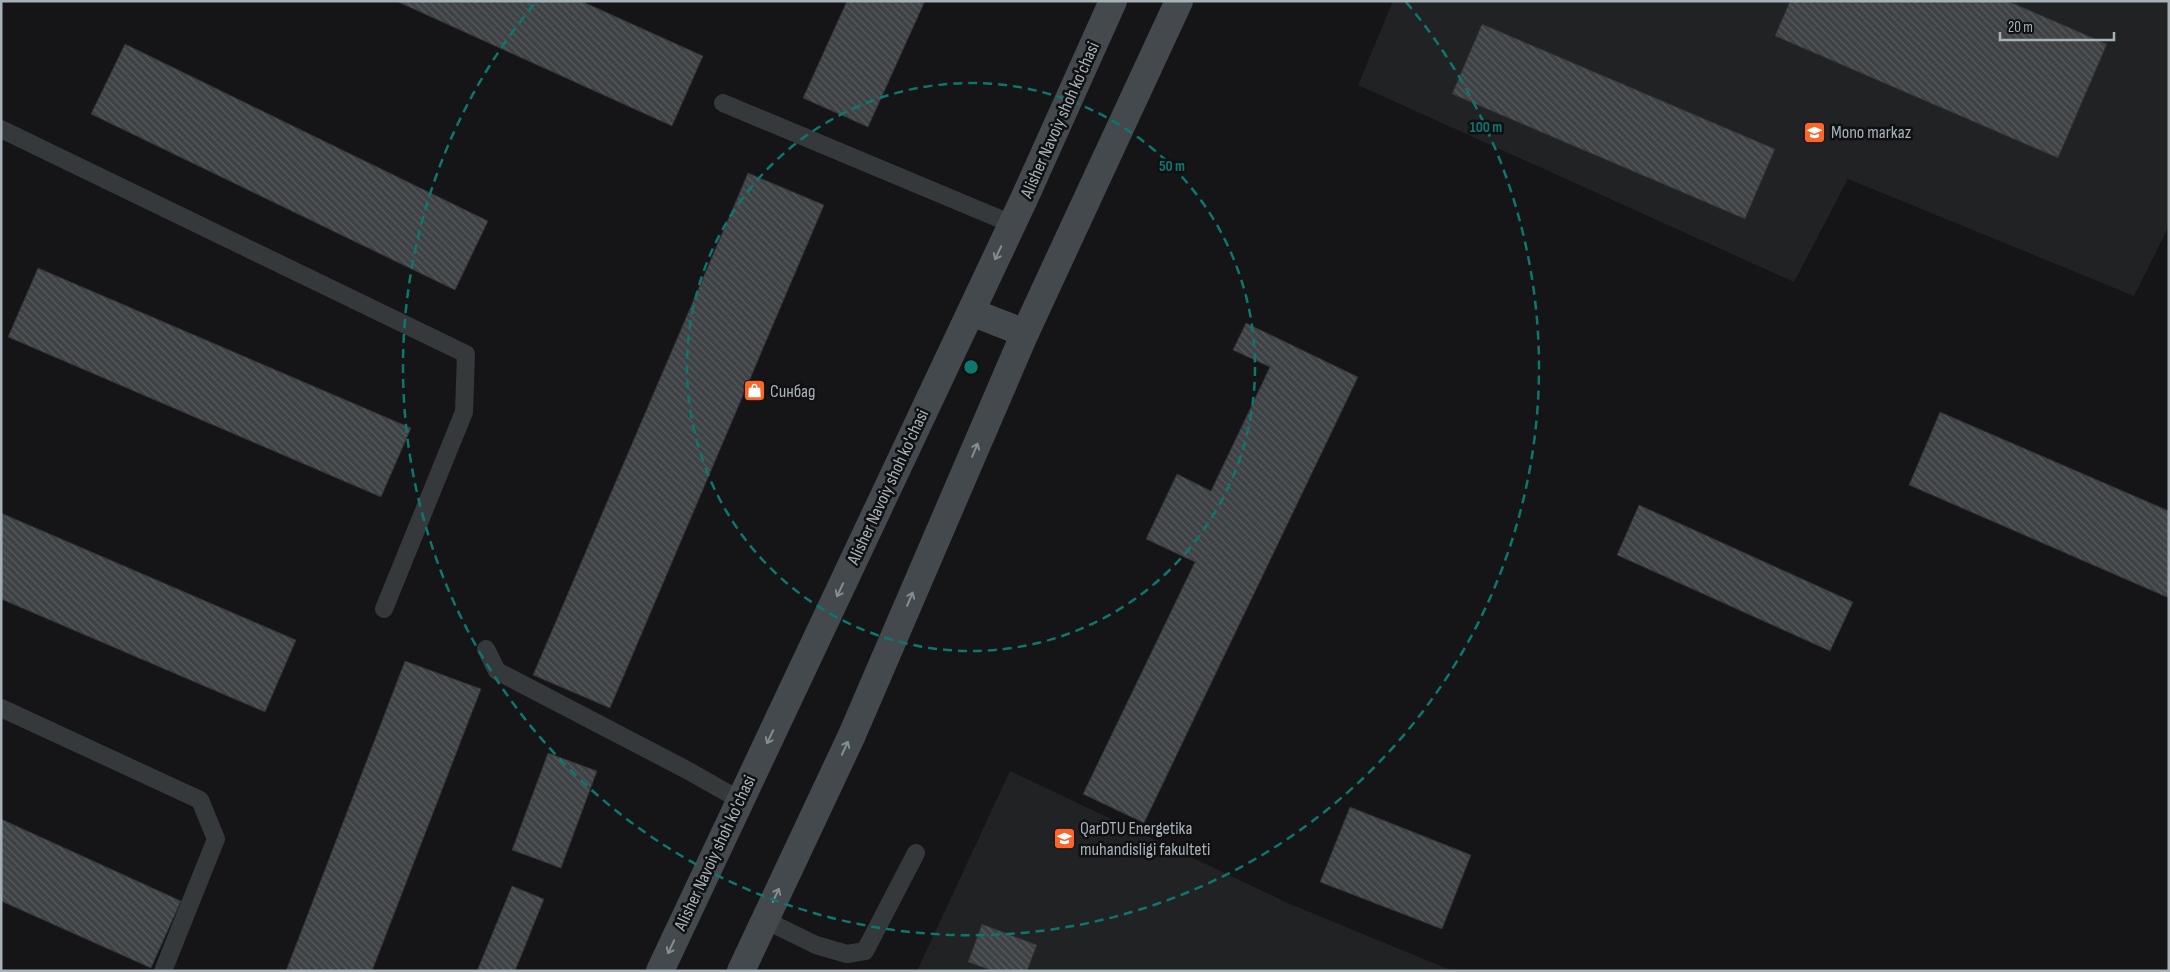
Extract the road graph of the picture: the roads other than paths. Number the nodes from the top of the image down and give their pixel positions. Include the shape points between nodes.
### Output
1 (1113, 1) edge
2 (1179, 1) edge
3 (722, 102) dead end
4 (1, 129) edge
5 (1012, 224) junction
6 (971, 312) junction
7 (1025, 334) junction
8 (384, 609) dead end
9 (486, 649) dead end
10 (1, 708) edge
11 (740, 800) junction
12 (916, 853) dead end
13 (764, 920) junction
14 (163, 971) edge
15 (660, 971) edge
16 (741, 971) edge

1 - 5 main road, Alisher Navoiy shoh ko'chasi
2 - 7 main road
3 - 5 lane
4 - 8 lane via 466,354 464,412
5 -> 6 main road, Alisher Navoiy shoh ko'chasi
6 - 7 main road
6 -> 11 main road, Alisher Navoiy shoh ko'chasi
13 -> 7 main road via 852,735
9 - 11 lane via 497,671
10 - 14 lane via 200,800 216,839
11 -> 15 main road, Alisher Navoiy shoh ko'chasi
12 - 13 lane via 865,950 847,954 816,945
13 - 16 main road

